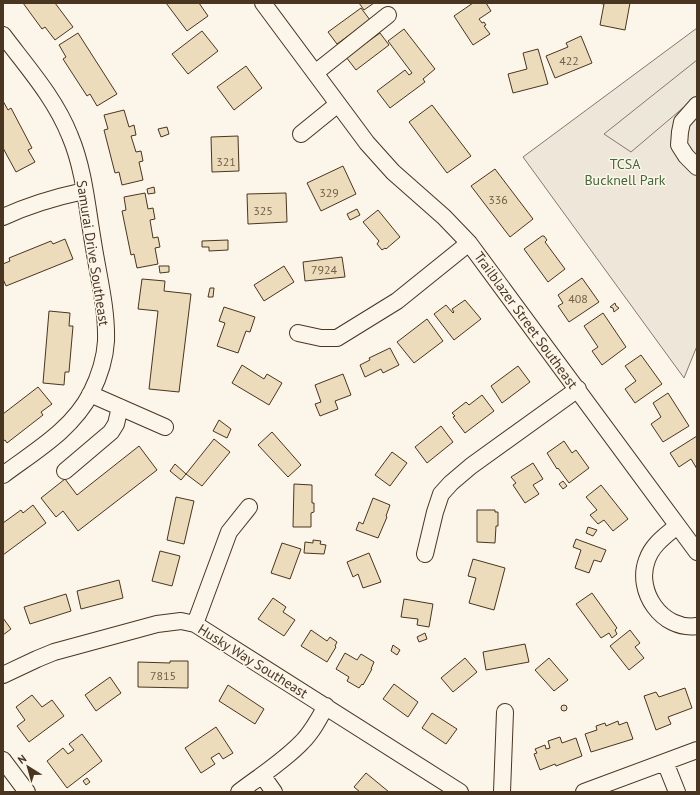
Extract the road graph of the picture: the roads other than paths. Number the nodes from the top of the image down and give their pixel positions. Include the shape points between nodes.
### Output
1 (263, 3) edge
2 (388, 15) dead end
3 (3, 35) edge
4 (315, 73) junction
5 (338, 104) junction
6 (697, 105) edge
7 (301, 134) dead end
8 (697, 167) edge
9 (84, 191) junction
10 (3, 217) edge
11 (469, 242) junction
12 (298, 333) dead end
13 (578, 389) junction
14 (90, 394) junction
15 (120, 407) junction
16 (165, 427) dead end
17 (65, 471) dead end
18 (3, 475) edge
19 (249, 507) dead end
20 (677, 526) junction
21 (697, 552) edge
22 (426, 554) dead end
23 (196, 624) junction
24 (697, 626) edge
25 (3, 675) edge
26 (326, 706) junction
27 (505, 712) dead end
28 (697, 750) edge
29 (3, 760) edge
30 (665, 762) junction
31 (262, 775) junction
32 (27, 792) edge
33 (239, 792) edge
34 (274, 792) edge
35 (460, 792) edge
36 (502, 792) edge
37 (584, 792) edge
38 (677, 792) edge

1 - 4 street, Trailblazer Street Southeast
2 - 4 street
3 - 9 street, Samurai Drive Southeast via 59,112 72,142
4 - 5 street, Trailblazer Street Southeast
5 - 7 street
5 - 11 street, Trailblazer Street Southeast via 393,172
6 - 8 street via 682,122 679,145
9 - 10 street via 36,203
9 - 14 street, Samurai Drive Southeast via 106,325 104,356
11 - 12 street via 397,301 337,338 321,338
11 - 13 street, Trailblazer Street Southeast
13 - 20 street, Trailblazer Street Southeast
13 - 22 street via 451,483 441,494
14 - 15 street
14 - 18 street, Samurai Drive Southeast via 66,427
15 - 16 street
15 - 17 street via 111,432
19 - 23 street via 229,532
20 - 21 street, Trailblazer Street Southeast
20 - 24 street via 658,542 647,559 645,589 662,616 680,625
23 - 25 street, Husky Way Southeast via 180,621 157,624 54,652
23 - 26 street, Husky Way Southeast
26 - 31 street via 302,742
26 - 35 street, Husky Way Southeast
27 - 36 street
28 - 30 street
29 - 32 street
30 - 37 street
30 - 38 street
31 - 33 street
31 - 34 street

